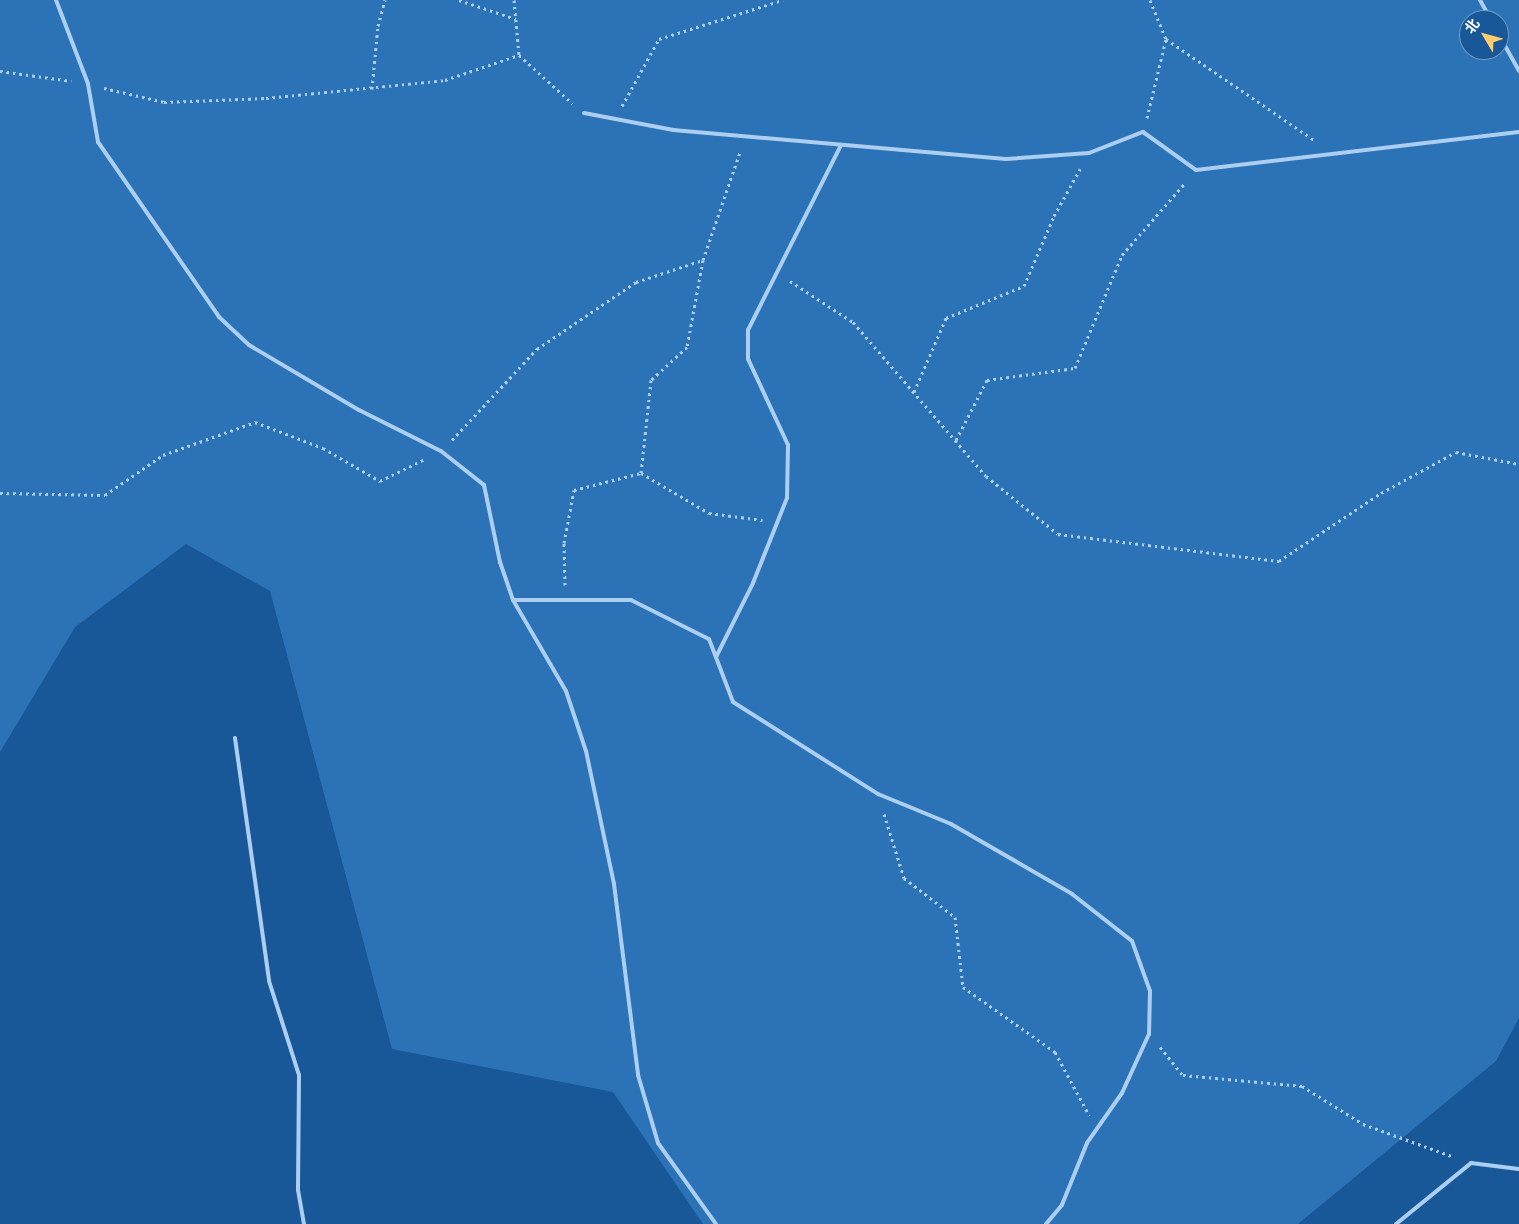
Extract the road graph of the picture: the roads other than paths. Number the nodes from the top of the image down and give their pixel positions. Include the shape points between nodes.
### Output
1 (56, 0) edge
2 (1509, 53) edge
3 (1519, 71) edge
4 (584, 113) road end
5 (1519, 132) edge
6 (841, 145) junction
7 (514, 600) junction
8 (716, 657) junction
9 (235, 738) dead end
10 (1519, 1169) edge
11 (304, 1224) edge
12 (716, 1224) edge
13 (1046, 1224) edge
14 (1396, 1224) edge

1 - 7 lane via 88,84 98,142 219,317 249,345 359,410 441,451 484,485 500,562
2 - 3 lane
4 - 6 lane via 673,130
5 - 6 lane via 1196,170 1143,132 1089,153 1006,159
6 - 8 lane via 748,330 748,360 788,445 787,498 753,583
7 - 8 lane via 631,600 710,640
7 - 12 lane via 566,691 586,751 614,884 638,1075 658,1143
8 - 13 lane via 733,702 878,794 951,824 1072,894 1132,941 1150,991 1149,1034 1122,1093 1097,1129 1062,1204
9 - 11 lane via 269,981 300,1075 298,1190
10 - 14 lane via 1471,1163

